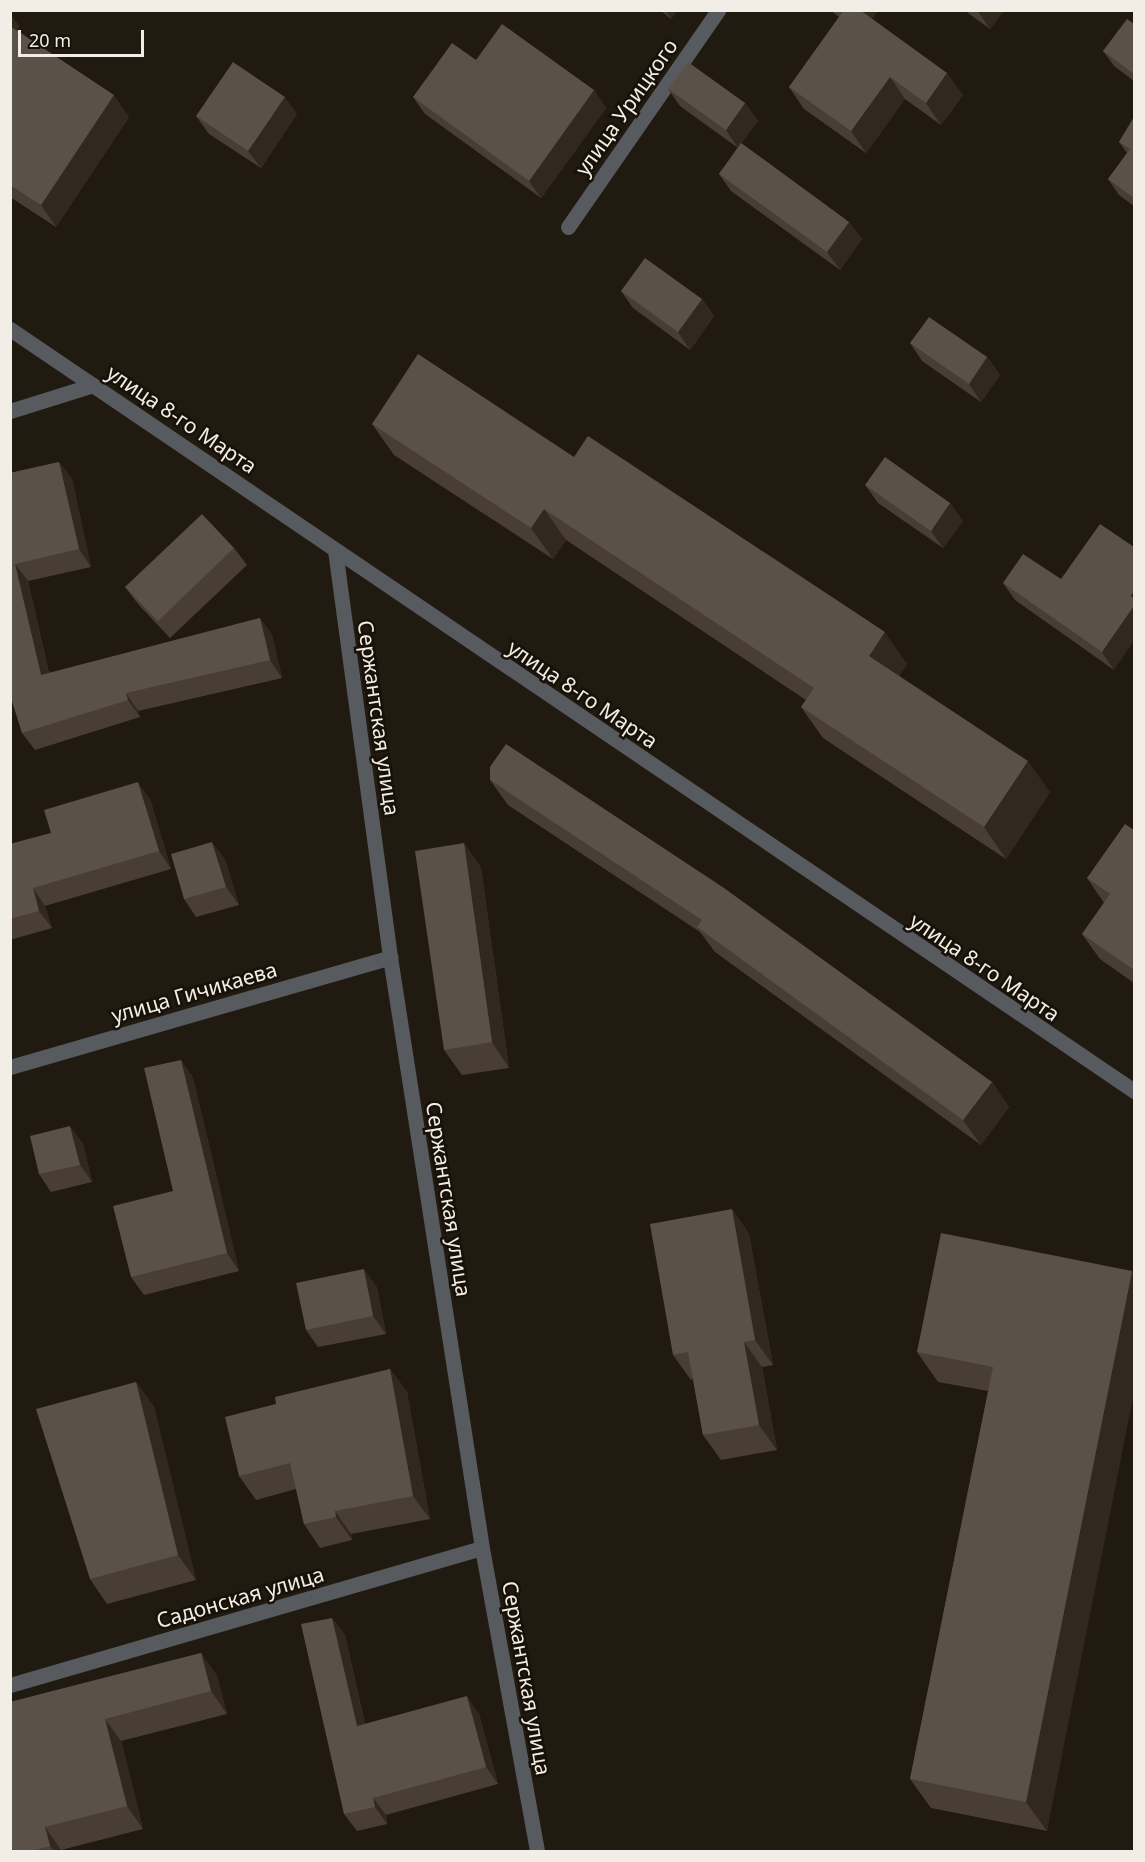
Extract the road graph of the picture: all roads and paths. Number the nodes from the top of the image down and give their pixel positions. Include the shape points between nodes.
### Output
1 (718, 10) edge
2 (568, 227) dead end
3 (10, 328) edge
4 (93, 384) junction
5 (10, 411) edge
6 (335, 550) junction
7 (390, 957) junction
8 (10, 1067) edge
9 (1134, 1091) edge
10 (482, 1548) junction
11 (10, 1686) edge
12 (537, 1851) edge

1 - 2 street, улица Урицкого
3 - 4 street, улица 8-го Марта
4 - 5 street
4 - 6 street, улица 8-го Марта
6 - 7 street, Сержантская улица
6 - 9 street, улица 8-го Марта
7 - 8 street, улица Гичикаева
7 - 10 street, Сержантская улица
10 - 11 street, Садонская улица
10 - 12 street, Сержантская улица

